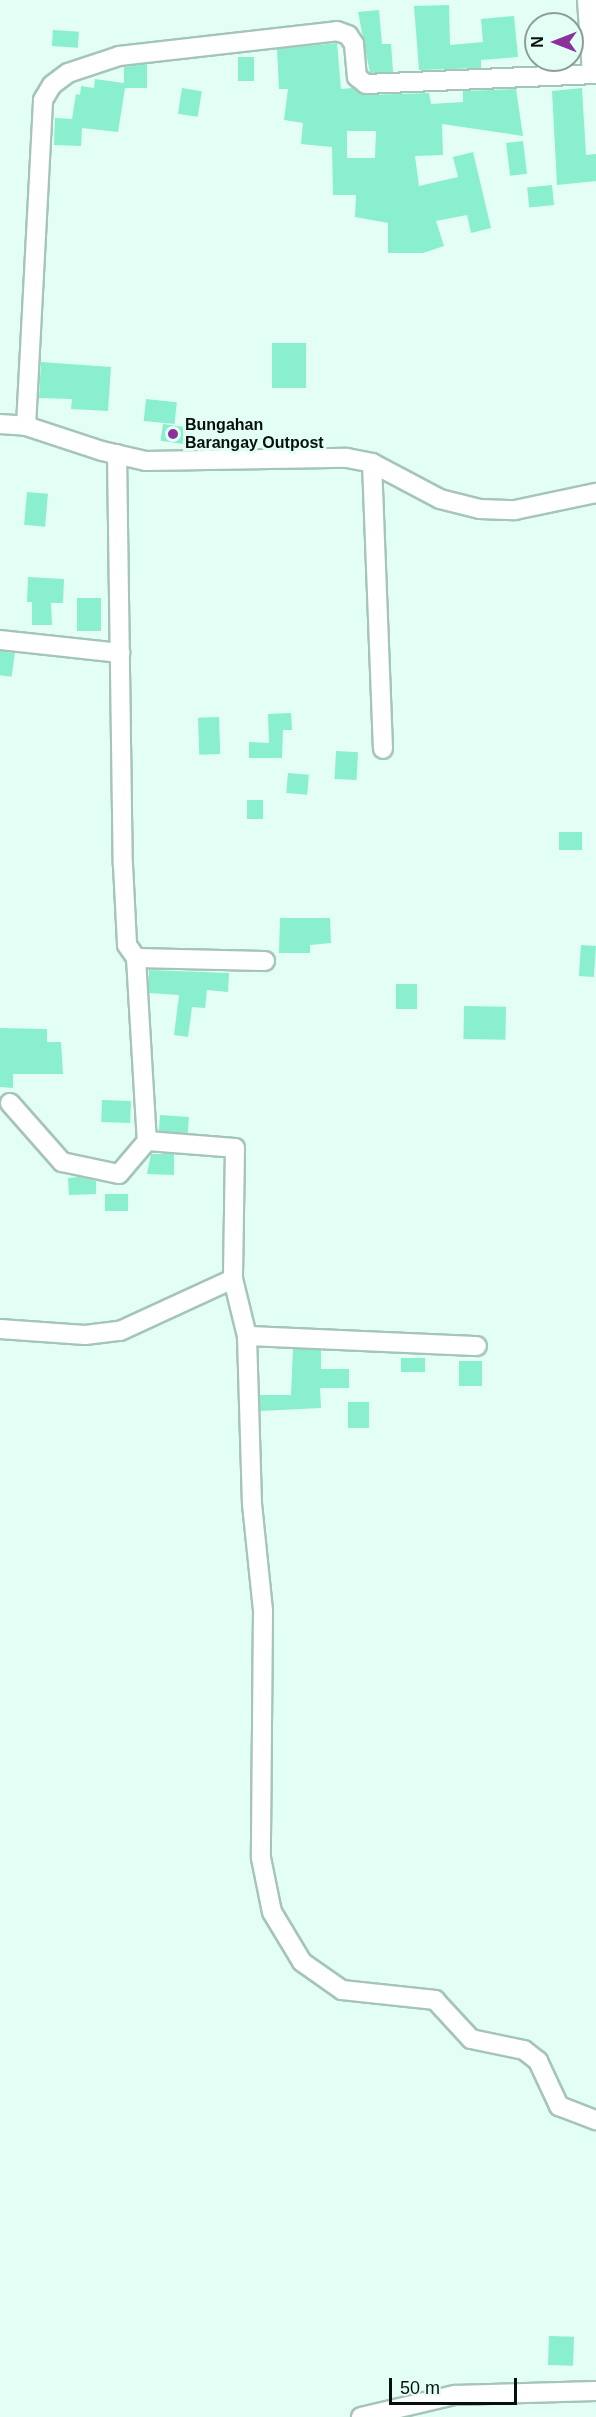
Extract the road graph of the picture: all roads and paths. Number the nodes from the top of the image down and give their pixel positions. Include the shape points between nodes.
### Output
1 (587, 0) edge
2 (594, 74) edge
3 (0, 424) edge
4 (26, 426) junction
5 (117, 454) junction
6 (372, 463) junction
7 (596, 493) edge
8 (0, 640) edge
9 (120, 653) junction
10 (383, 749) dead end
11 (136, 958) junction
12 (265, 961) dead end
13 (10, 1102) dead end
14 (147, 1141) junction
15 (233, 1279) junction
16 (0, 1329) edge
17 (247, 1336) junction
18 (477, 1346) dead end
19 (596, 2120) edge
20 (596, 2391) edge
21 (361, 2417) edge

1 - 2 street
2 - 4 street via 366,84 357,77 354,44 348,35 337,31 119,56 68,73 52,85 44,100
3 - 4 street
4 - 5 street
5 - 6 street via 146,461 347,458
5 - 9 street
6 - 7 street via 440,499 480,509 515,510
6 - 10 street
8 - 9 street
9 - 11 street via 127,945
11 - 12 street
11 - 14 street
13 - 14 street via 62,1162 119,1174
14 - 15 street via 235,1148
15 - 16 street via 120,1331 85,1335
15 - 17 street
17 - 18 street
17 - 19 street via 250,1474 263,1611 261,1858 273,1912 302,1962 342,1990 435,2000 471,2038 524,2050 537,2061 560,2106
20 - 21 street via 455,2395

